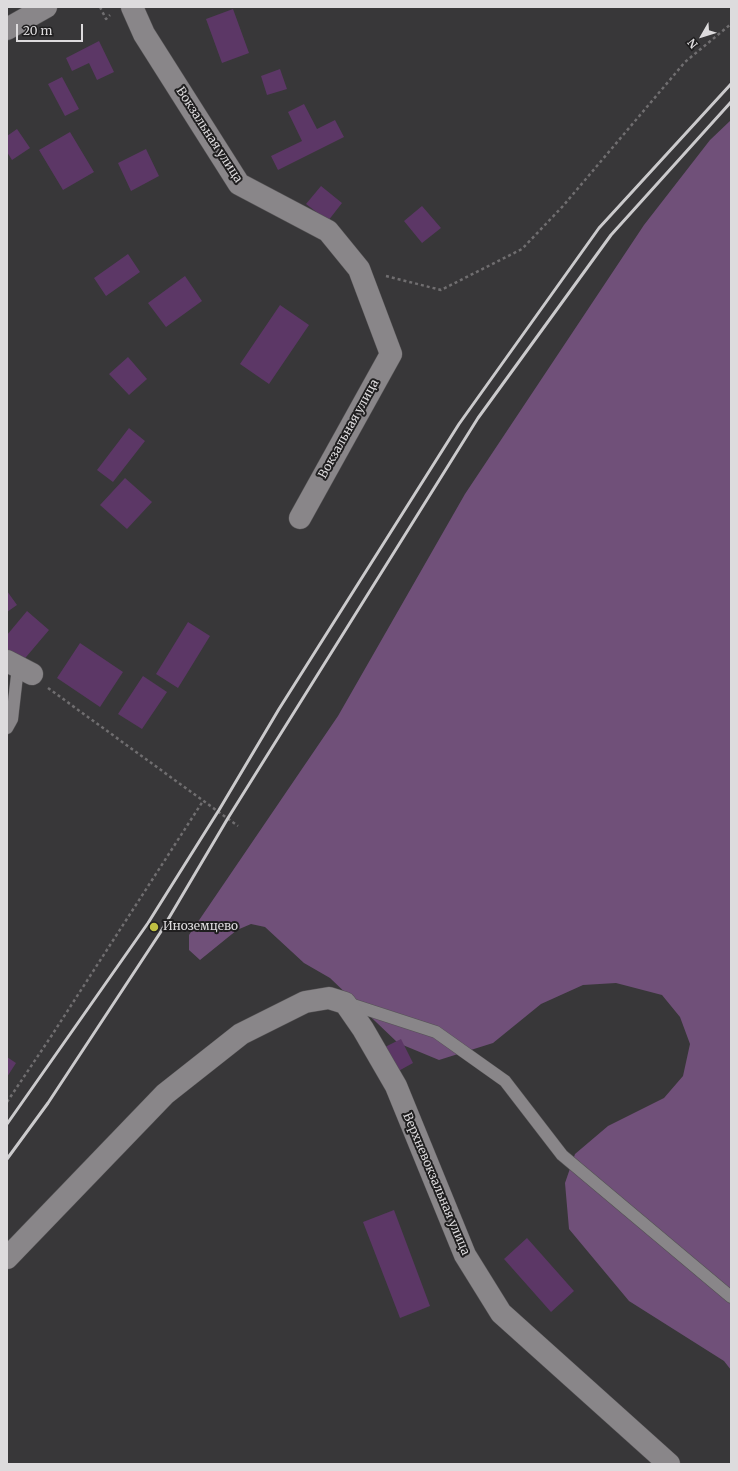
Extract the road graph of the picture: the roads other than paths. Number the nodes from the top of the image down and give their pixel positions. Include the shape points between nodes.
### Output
1 (46, 7) edge
2 (132, 7) edge
3 (7, 29) edge
4 (300, 518) dead end
5 (19, 667) edge
6 (7, 728) edge
7 (345, 1003) junction
8 (7, 1258) edge
9 (731, 1297) edge
10 (669, 1464) edge

1 - 3 street
2 - 4 street, Вокзальная улица via 144,34 239,184 328,231 359,269 391,354
5 - 6 lane via 12,719
7 - 8 street via 329,998 306,1002 241,1034 165,1094
7 - 9 lane via 436,1032 505,1081 562,1155
7 - 10 street, Верхневокзальная улица via 396,1086 465,1255 501,1313

